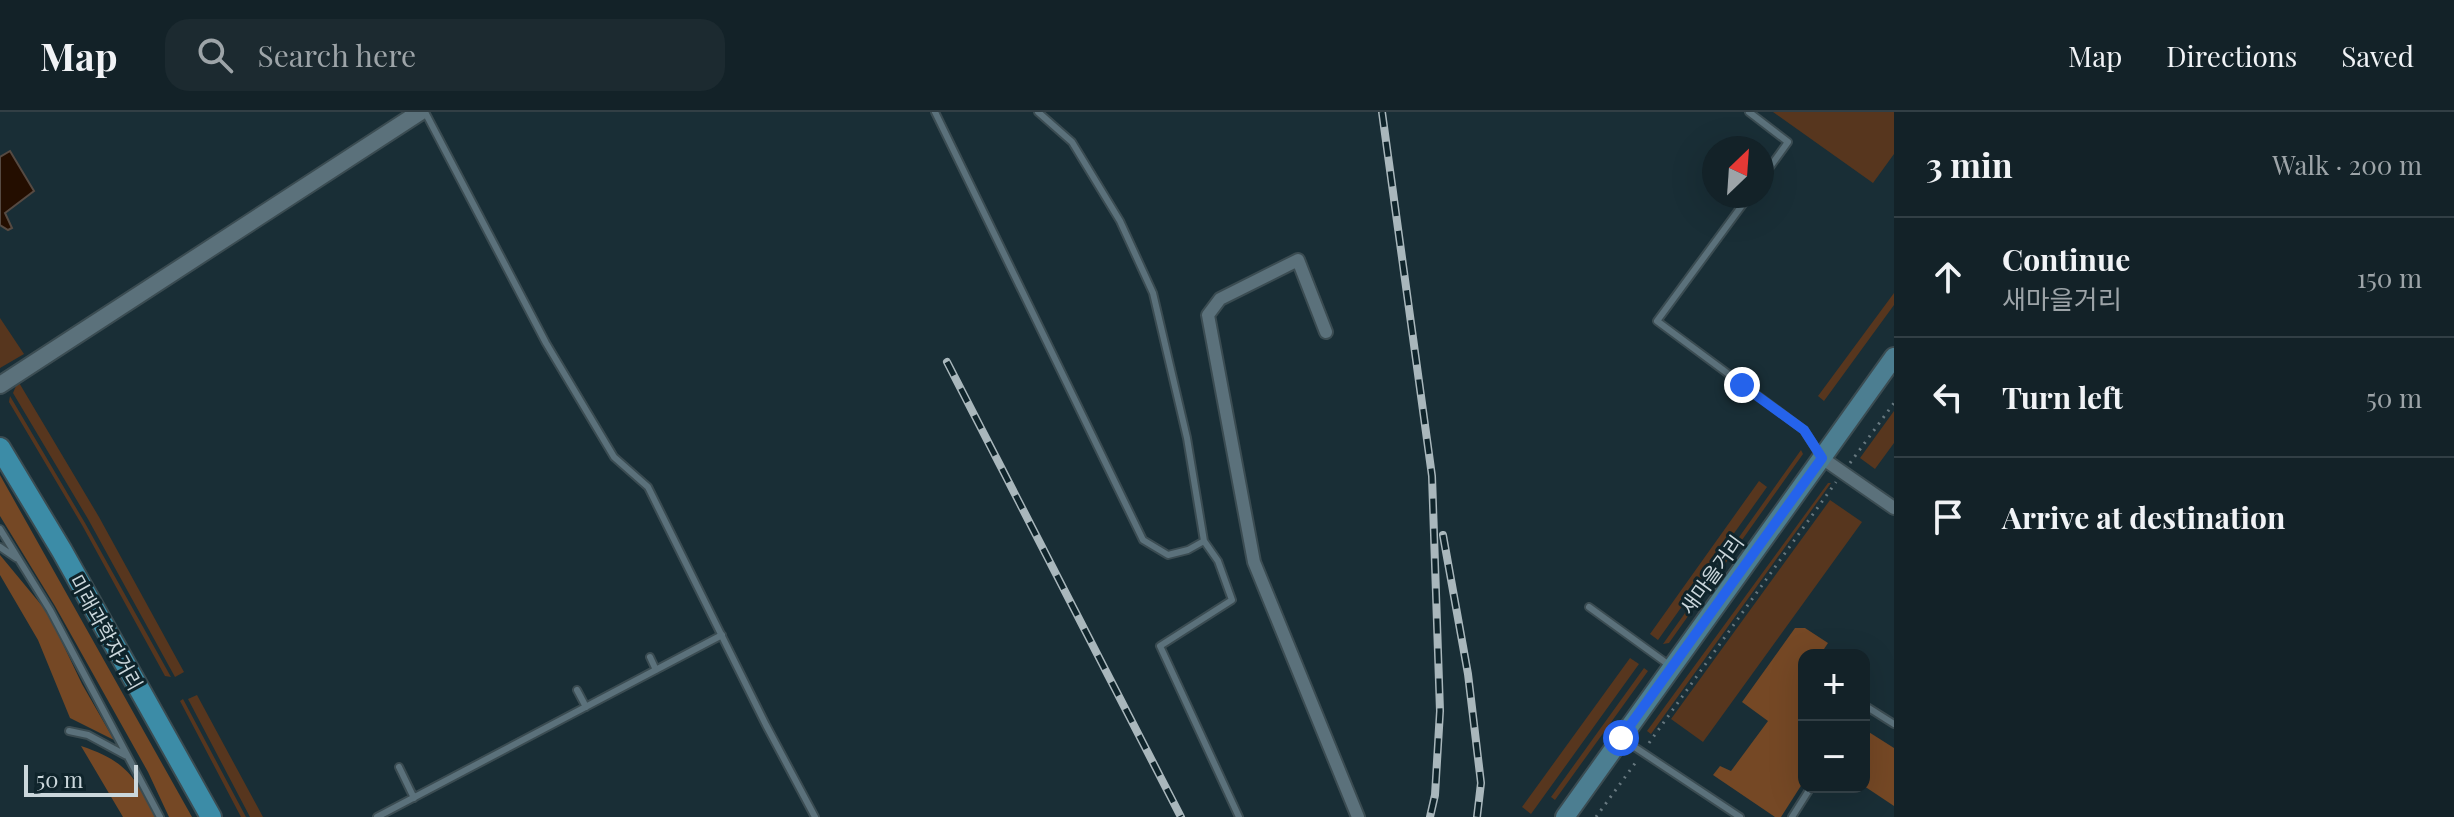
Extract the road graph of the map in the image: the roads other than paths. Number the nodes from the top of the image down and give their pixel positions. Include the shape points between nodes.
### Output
1 (422, 112) edge
2 (935, 112) edge
3 (1038, 112) edge
4 (1749, 112) edge
5 (1774, 161) edge
6 (1740, 208) edge
7 (1326, 332) dead end
8 (1894, 357) edge
9 (0, 385) edge
10 (0, 448) edge
11 (1822, 458) junction
12 (1894, 508) edge
13 (0, 529) edge
14 (1204, 541) junction
15 (0, 547) edge
16 (19, 560) junction
17 (1589, 607) dead end
18 (722, 635) junction
19 (650, 657) dead end
20 (1671, 667) junction
21 (656, 670) junction
22 (577, 690) dead end
23 (586, 707) junction
24 (1870, 710) edge
25 (1894, 724) edge
26 (69, 731) dead end
27 (1621, 738) junction
28 (125, 755) junction
29 (399, 767) dead end
30 (1807, 793) edge
31 (414, 798) junction
32 (160, 817) edge
33 (211, 817) edge
34 (377, 817) edge
35 (815, 817) edge
36 (1239, 817) edge
37 (1358, 817) edge
38 (1565, 817) edge
39 (1740, 817) edge
40 (1792, 817) edge

1 - 9 street
1 - 18 lane via 614,457 648,487
2 - 14 lane via 1143,540 1168,555
3 - 14 lane via 1072,142 1120,221 1153,293 1187,438
4 - 5 lane via 1788,142
6 - 11 lane via 1657,321 1804,430
7 - 37 street via 1298,260 1220,299 1208,315 1254,562
8 - 11 main road, 새마을거리
10 - 33 main road, 미래과학자거리
11 - 12 street
11 - 20 main road, 새마을거리
13 - 16 lane
14 - 36 lane via 1218,561 1232,600 1160,646
15 - 16 lane
16 - 28 lane
17 - 20 lane
18 - 21 lane
18 - 35 lane
19 - 21 lane
20 - 27 main road, 새마을거리
21 - 23 lane
22 - 23 lane
23 - 31 lane
24 - 25 lane
26 - 28 lane
27 - 38 main road, 새마을거리
27 - 39 lane
28 - 32 lane
29 - 31 lane
30 - 40 lane
31 - 34 lane

